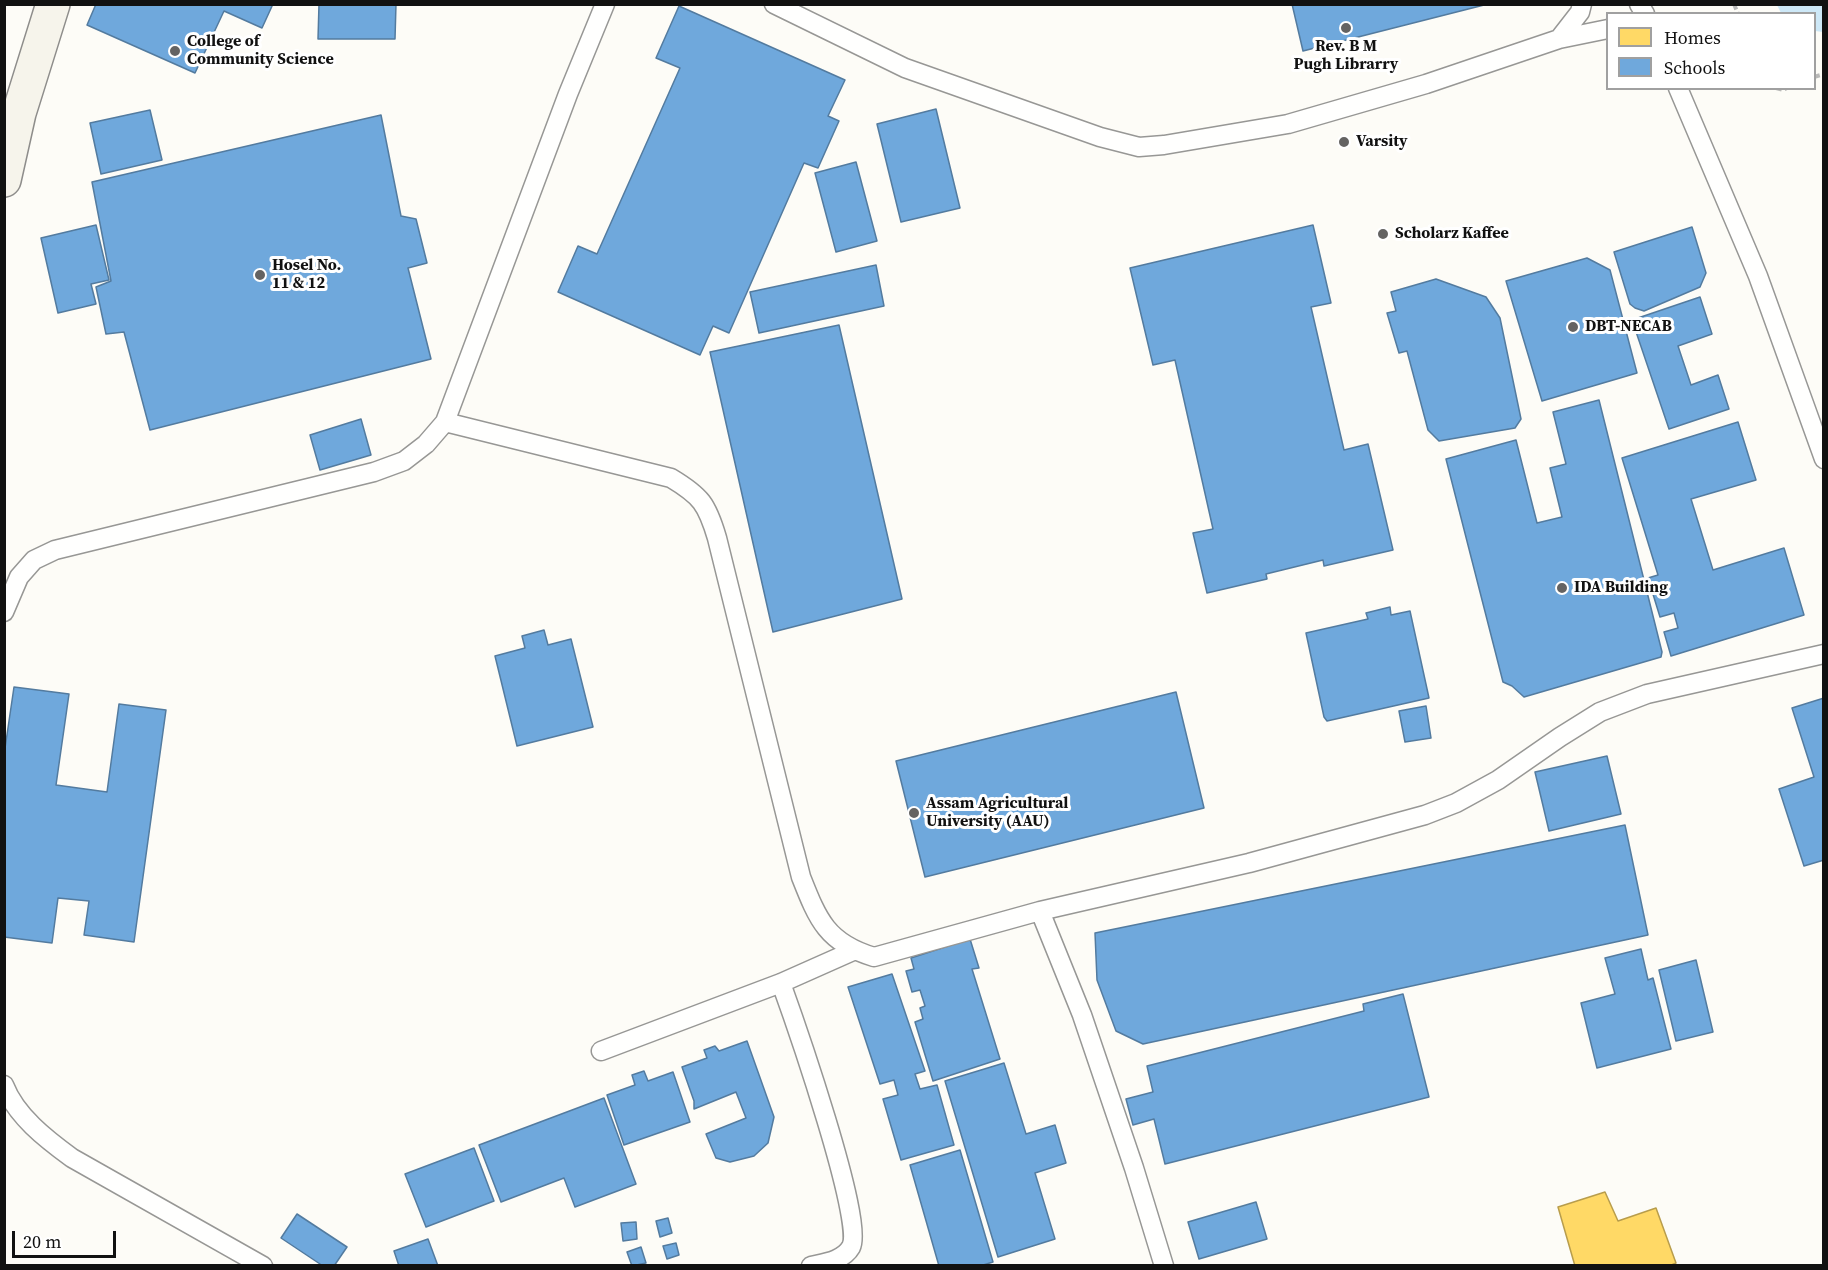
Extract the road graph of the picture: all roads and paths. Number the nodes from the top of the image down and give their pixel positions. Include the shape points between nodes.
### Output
1 (53, 4) edge
2 (605, 4) edge
3 (774, 4) edge
4 (1582, 4) edge
5 (1606, 29) edge
6 (1559, 39) junction
7 (1679, 90) edge
8 (4, 180) edge
9 (445, 422) junction
10 (1824, 459) edge
11 (4, 612) edge
12 (1824, 654) edge
13 (1040, 910) junction
14 (853, 951) junction
15 (781, 983) junction
16 (602, 1051) dead end
17 (4, 1085) edge
18 (263, 1266) edge
19 (811, 1266) edge
20 (1164, 1266) edge

1 - 8 main road via 19,113
2 - 9 lane
3 - 6 lane via 904,68 1139,147 1288,124 1426,84
4 - 6 lane
5 - 6 lane
7 - 10 lane via 1758,276
9 - 11 lane via 426,444 404,460 374,472 55,550 34,560 19,577
9 - 14 lane via 671,478 703,502 717,538 801,877 816,914 833,936
12 - 13 lane via 1647,694 1600,712 1498,780 1425,815 1249,863
13 - 14 lane via 874,957
13 - 20 lane via 1086,1026
14 - 15 lane
15 - 16 lane
15 - 19 lane via 800,1034 852,1216 851,1247 841,1257
17 - 18 lane via 24,1117 72,1158

